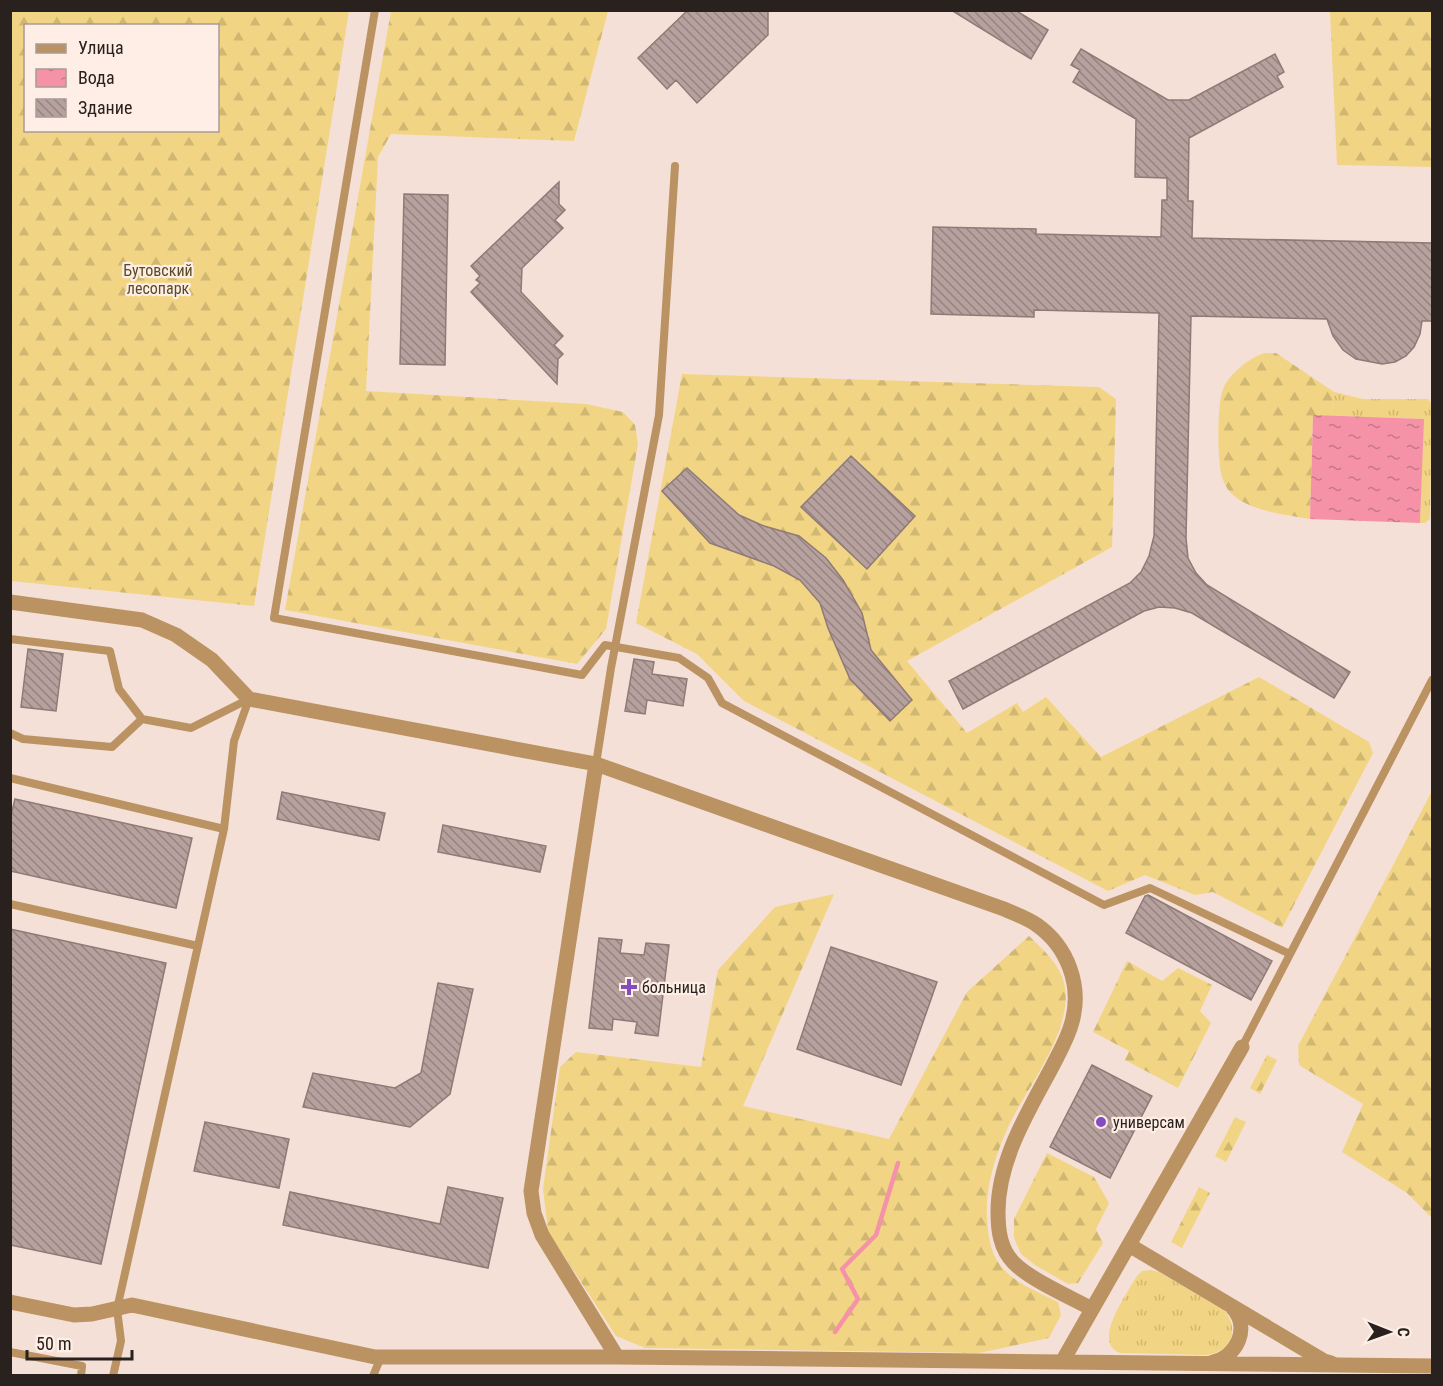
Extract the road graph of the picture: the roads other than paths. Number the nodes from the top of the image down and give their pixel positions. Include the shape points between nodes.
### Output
1 (375, 10) edge
2 (675, 166) dead end
3 (10, 602) edge
4 (10, 639) edge
5 (615, 648) junction
6 (1432, 680) edge
7 (249, 699) junction
8 (142, 719) junction
9 (10, 733) edge
10 (596, 764) junction
11 (10, 778) edge
12 (224, 829) junction
13 (10, 904) edge
14 (198, 946) junction
15 (1290, 954) junction
16 (1242, 1047) joint
17 (1129, 1245) junction
18 (10, 1302) edge
19 (1229, 1304) junction
20 (117, 1309) junction
21 (1092, 1309) junction
22 (10, 1352) edge
23 (381, 1357) junction
24 (617, 1357) junction
25 (1062, 1362) junction
26 (1207, 1363) junction
27 (1340, 1366) junction
28 (1432, 1366) edge
29 (982, 1368) edge
30 (81, 1376) edge
31 (113, 1376) edge
32 (373, 1376) edge

1 - 5 lane via 274,618 582,675 605,645
2 - 5 lane via 659,415
3 - 7 street via 142,620 176,635 212,660
4 - 8 lane via 110,651 119,689
5 - 10 lane
5 - 15 lane via 679,658 708,678 722,703 1104,904 1150,888
6 - 15 lane
7 - 8 lane via 191,728
7 - 10 street
7 - 12 lane via 234,741
8 - 9 lane via 112,747 23,739
10 - 21 street via 1004,909 1037,925 1060,947 1072,971 1076,998 1072,1022 1004,1169 998,1225 1002,1246 1014,1262
10 - 24 street via 531,1191 542,1234
11 - 12 lane
12 - 14 lane
13 - 14 lane
14 - 20 lane
15 - 16 lane
16 - 17 street
17 - 19 street
17 - 21 street
18 - 20 street via 74,1315
19 - 26 street via 1240,1320 1238,1342 1231,1354
19 - 27 street via 1324,1361
20 - 23 street via 132,1305
20 - 31 lane via 121,1341
21 - 25 street
22 - 30 lane via 82,1366
23 - 24 street
23 - 32 lane
24 - 29 street
25 - 26 street
25 - 29 street
26 - 27 street
27 - 28 street

